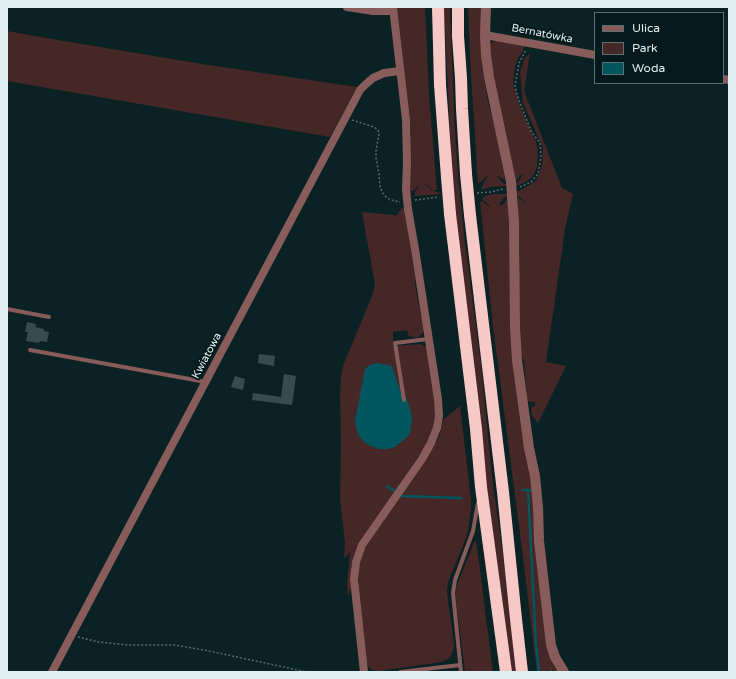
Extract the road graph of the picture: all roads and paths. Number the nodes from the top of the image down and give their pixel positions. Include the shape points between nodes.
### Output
1 (347, 7) edge
2 (438, 7) edge
3 (458, 7) edge
4 (486, 7) edge
5 (393, 9) edge
6 (485, 35) junction
7 (526, 42) junction
8 (594, 55) edge
9 (400, 71) junction
10 (345, 118) junction
11 (511, 188) junction
12 (476, 193) dead end
13 (444, 196) dead end
14 (413, 200) dead end
15 (407, 205) junction
16 (7, 309) edge
17 (49, 317) dead end
18 (428, 339) junction
19 (30, 350) dead end
20 (207, 382) junction
21 (404, 400) dead end
22 (481, 487) junction
23 (71, 636) junction
24 (460, 665) junction
25 (52, 672) edge
26 (307, 672) edge
27 (364, 672) edge
28 (400, 672) edge
29 (461, 672) edge
30 (506, 672) edge
31 (522, 672) edge
32 (546, 672) edge
33 (552, 672) edge
34 (564, 672) edge

1 - 5 street via 373,11
2 - 22 highway, bridge via 440,85 450,214
3 - 31 highway, bridge via 466,174
4 - 6 street
5 - 9 street
6 - 7 street, Bernatówka
6 - 11 street via 489,77
7 - 8 street, Bernatówka
7 - 11 path via 526,51 519,63 516,95 531,131 540,143 541,156 538,174 531,182 522,187
9 - 10 street, Kwiatowa via 384,73 368,81 360,90
9 - 15 street, bridge via 406,120
10 - 15 path via 378,130 376,158 382,192 391,200
10 - 20 street, Kwiatowa
11 - 12 path
11 - 34 street via 517,360 535,476 539,541 551,645
13 - 14 path
15 - 18 street
16 - 17 lane
18 - 21 lane via 395,343
18 - 27 street via 438,399 437,428 422,459 362,545 356,562 354,579
19 - 20 lane
20 - 23 street, Kwiatowa
22 - 24 lane via 473,531 455,580 453,593
22 - 30 highway
23 - 25 street, Kwiatowa
23 - 26 path via 128,645 175,645
24 - 28 lane
24 - 29 lane
32 - 33 path

